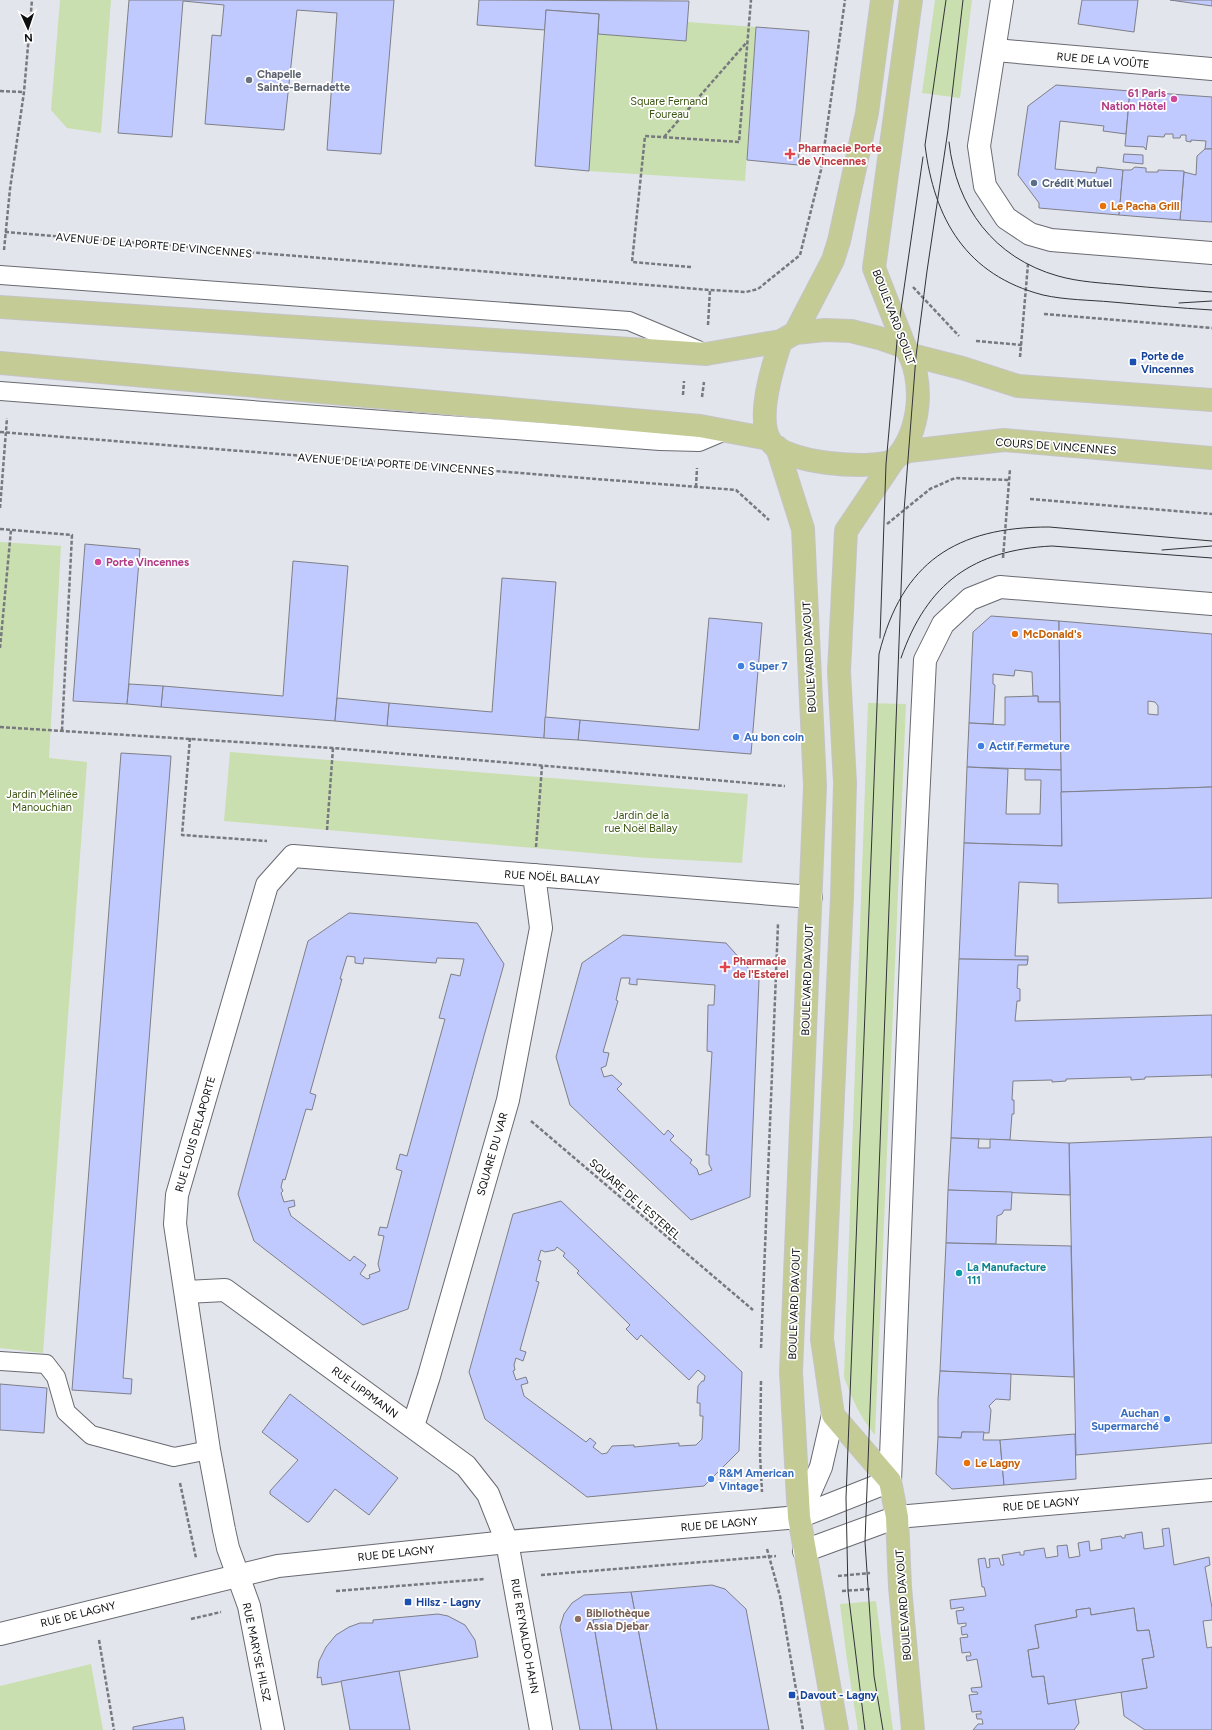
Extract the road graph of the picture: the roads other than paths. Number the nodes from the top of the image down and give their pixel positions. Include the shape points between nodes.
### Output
1 (882, 0) edge
2 (912, 0) edge
3 (1002, 0) edge
4 (995, 50) junction
5 (1212, 69) edge
6 (1212, 253) edge
7 (0, 274) edge
8 (0, 308) edge
9 (788, 337) junction
10 (908, 351) junction
11 (706, 354) junction
12 (0, 363) edge
13 (0, 392) edge
14 (1212, 400) edge
15 (700, 434) junction
16 (773, 443) junction
17 (897, 458) junction
18 (1212, 458) edge
19 (1212, 604) edge
20 (292, 856) joint
21 (534, 875) junction
22 (811, 897) junction
23 (186, 1292) junction
24 (0, 1360) edge
25 (833, 1415) junction
26 (413, 1426) junction
27 (209, 1450) junction
28 (890, 1481) junction
29 (1212, 1490) edge
30 (799, 1517) junction
31 (897, 1517) junction
32 (507, 1542) junction
33 (804, 1551) junction
34 (237, 1575) junction
35 (0, 1634) edge
36 (274, 1730) edge
37 (541, 1730) edge
38 (837, 1730) edge
39 (913, 1730) edge

1 - 9 main road via 867,113 839,241 833,260
2 - 10 main road, BOULEVARD SOULT via 874,268
3 - 4 street
4 - 5 street, RUE DE LA VOÛTE
4 - 6 street via 979,146 985,186 1006,218 1030,234 1051,240
7 - 11 lane via 629,321
8 - 11 main road
9 - 10 main road via 825,330 851,331 879,338
9 - 11 main road
9 - 16 main road via 772,366 766,395 765,421
10 - 14 main road via 1018,386
10 - 17 main road, BOULEVARD SOULT via 916,375 917,403 911,435
12 - 15 main road
13 - 15 lane
15 - 16 main road via 725,431
16 - 17 main road via 802,458 834,465 873,465
16 - 22 main road, BOULEVARD DAVOUT via 803,529 815,786
17 - 18 main road, COURS DE VINCENNES via 909,451 1004,440
17 - 25 main road via 846,531 839,671 845,783 842,897 822,1339
19 - 28 street, BOULEVARD DAVOUT via 1000,587 970,599 943,624 925,660
20 - 21 street, RUE NOËL BALLAY
20 - 23 street, RUE LOUIS DELAPORTE via 267,885 177,1195 175,1224
21 - 22 street, RUE NOËL BALLAY
21 - 26 street, SQUARE DU VAR via 541,928 508,1100 430,1376
22 - 30 main road, BOULEVARD DAVOUT via 791,1372
23 - 26 street, RUE LIPPMANN via 224,1290
23 - 27 street, RUE LOUIS DELAPORTE
24 - 27 lane via 46,1364 56,1377 66,1412 91,1434 174,1457
25 - 28 main road, BOULEVARD DAVOUT
25 - 30 street via 821,1468
26 - 32 street, RUE LIPPMANN via 466,1466 488,1494
27 - 34 street, RUE LOUIS DELAPORTE via 226,1538
28 - 30 street
28 - 31 main road, BOULEVARD DAVOUT
29 - 31 street, RUE DE LAGNY
30 - 32 street, RUE DE LAGNY
30 - 33 main road, BOULEVARD DAVOUT
31 - 33 street, RUE DE LAGNY
31 - 39 main road, BOULEVARD DAVOUT via 900,1587
32 - 34 street, RUE DE LAGNY via 278,1566
32 - 37 street, RUE REYNALDO HAHN
33 - 38 main road, BOULEVARD DAVOUT
34 - 35 street, RUE DE LAGNY
34 - 36 street, RUE MARYSE HILSZ via 250,1611

